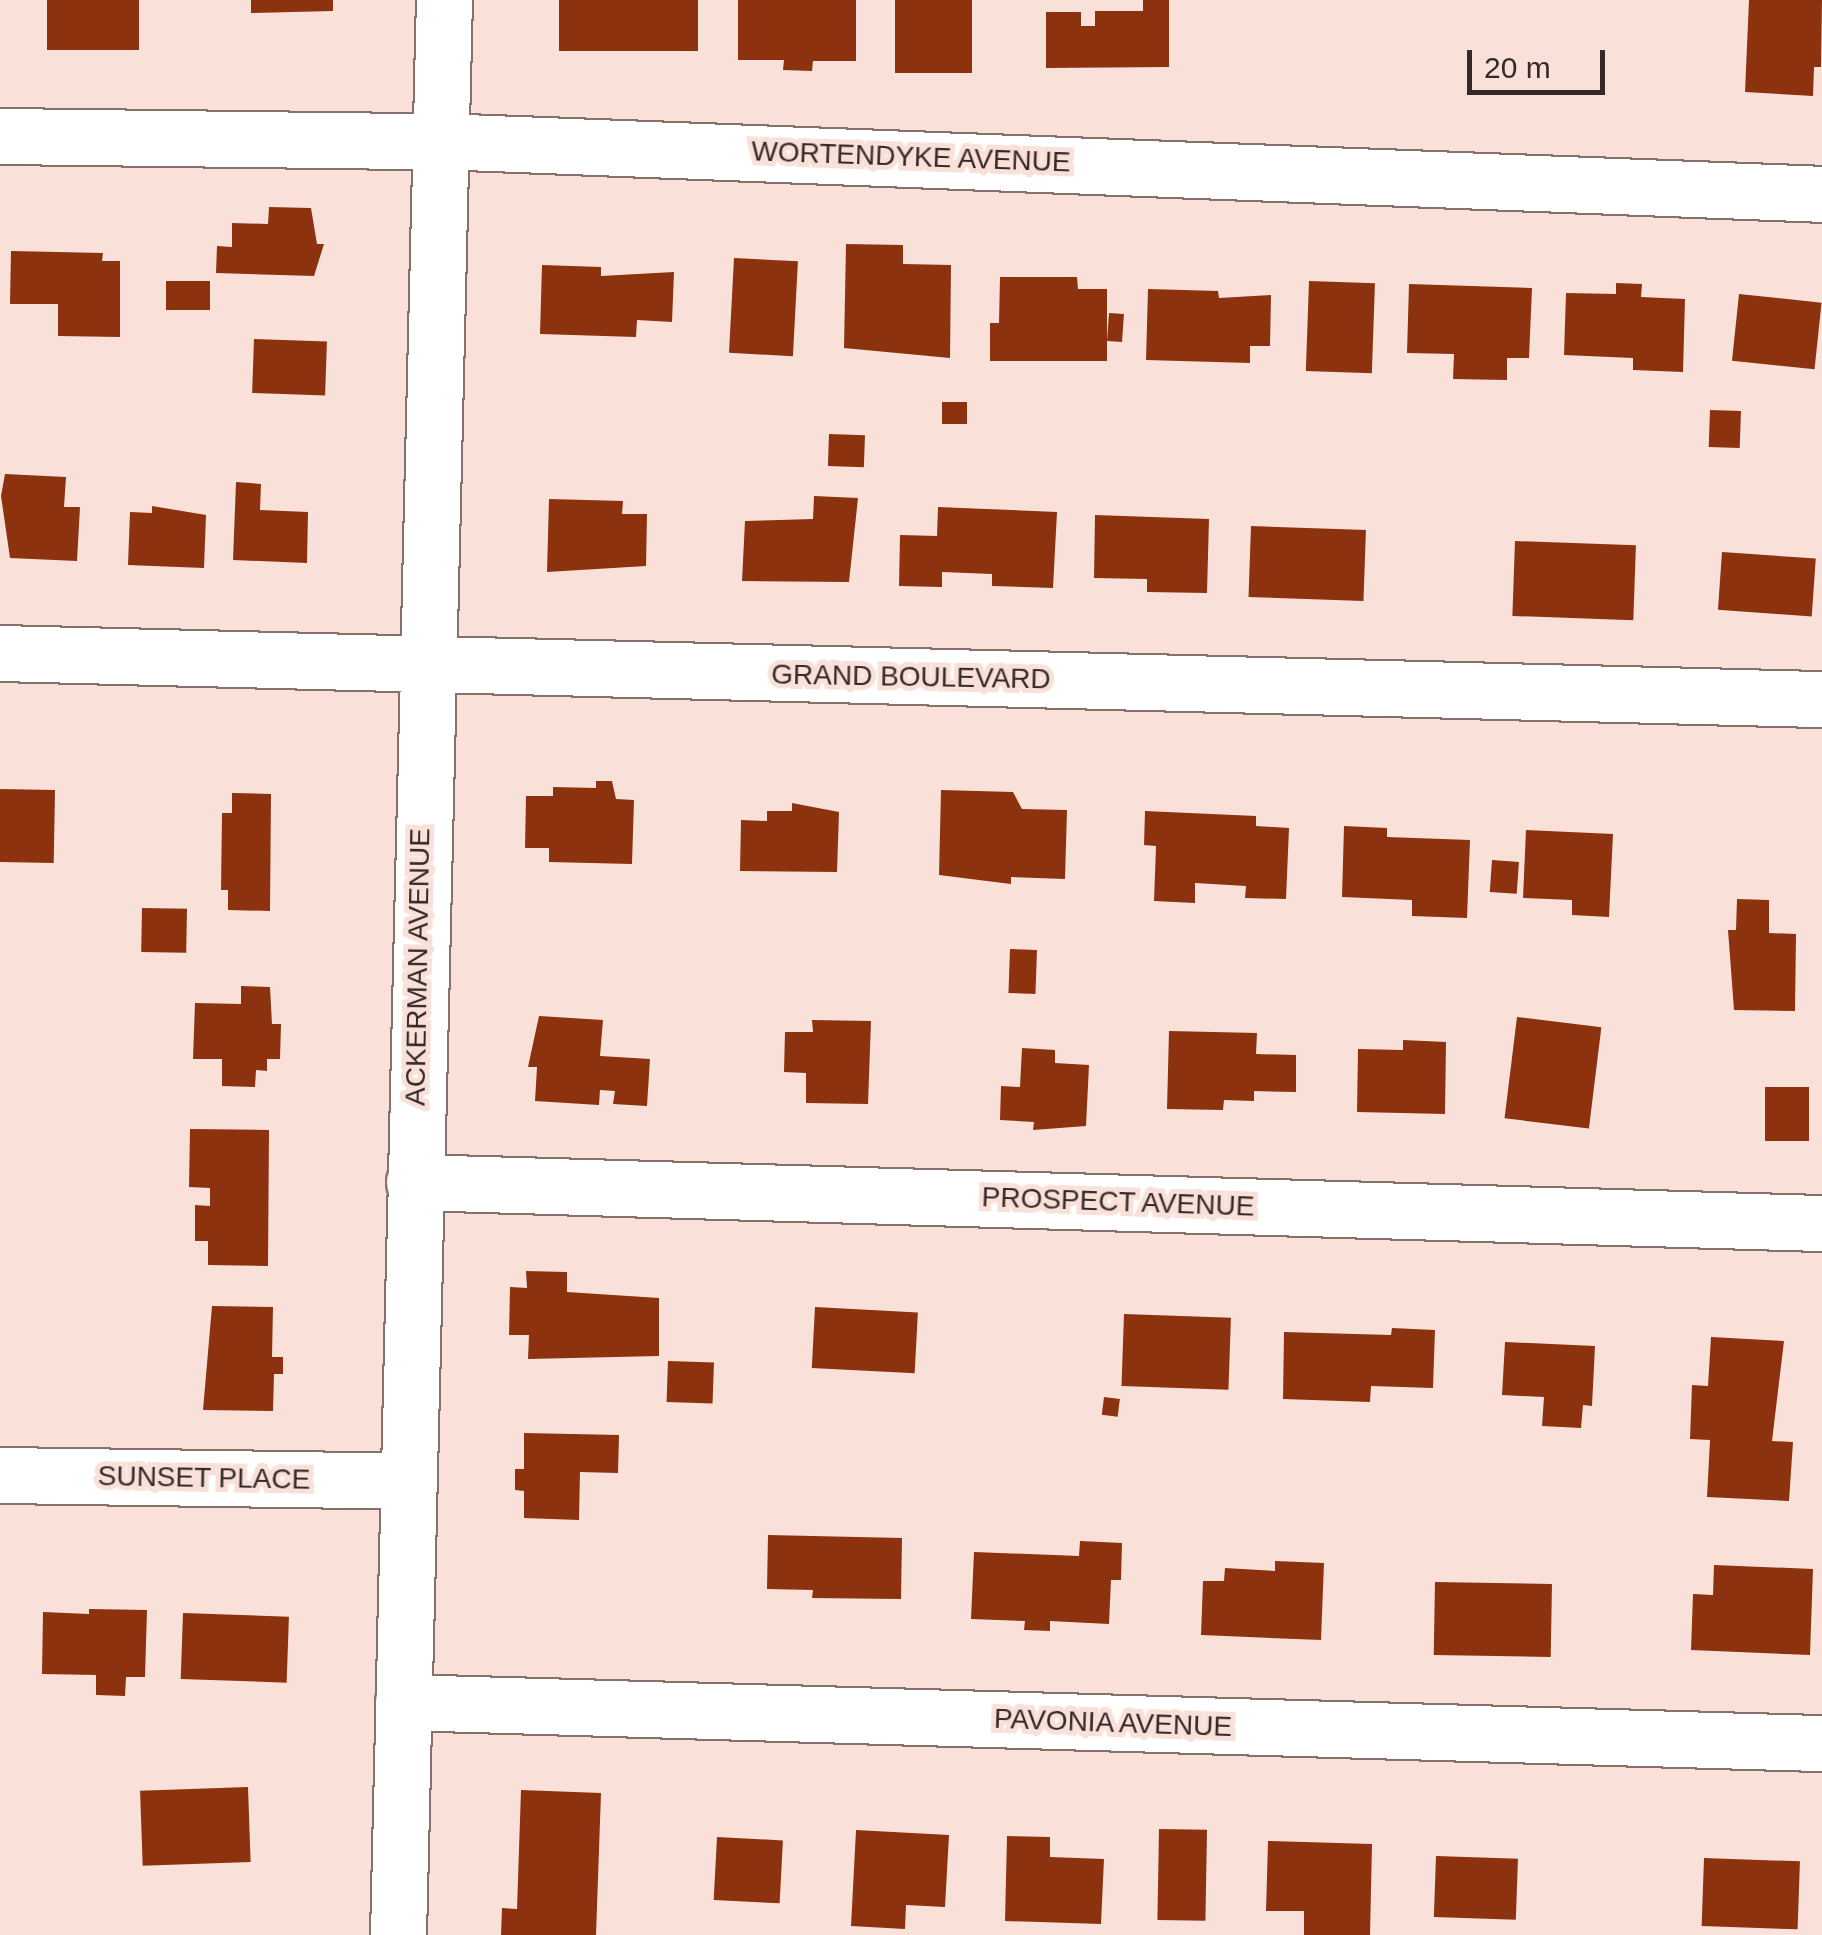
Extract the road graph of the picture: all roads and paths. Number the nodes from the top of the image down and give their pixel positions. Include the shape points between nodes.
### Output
1 (444, 0) edge
2 (0, 136) edge
3 (439, 141) junction
4 (1822, 194) edge
5 (0, 653) edge
6 (425, 666) junction
7 (1822, 699) edge
8 (414, 1182) junction
9 (1822, 1223) edge
10 (0, 1475) edge
11 (407, 1482) junction
12 (403, 1702) junction
13 (1822, 1743) edge
14 (398, 1935) edge

1 - 3 street, ACKERMAN AVENUE
2 - 3 street, WORTENDYKE AVENUE
3 - 4 street, WORTENDYKE AVENUE
3 - 6 street, ACKERMAN AVENUE
5 - 6 street, GRAND BOULEVARD
6 - 7 street, GRAND BOULEVARD
6 - 8 street, ACKERMAN AVENUE
8 - 9 street, PROSPECT AVENUE
8 - 11 street, ACKERMAN AVENUE
10 - 11 street, SUNSET PLACE
11 - 12 street, ACKERMAN AVENUE
12 - 13 street, PAVONIA AVENUE
12 - 14 street, ACKERMAN AVENUE

